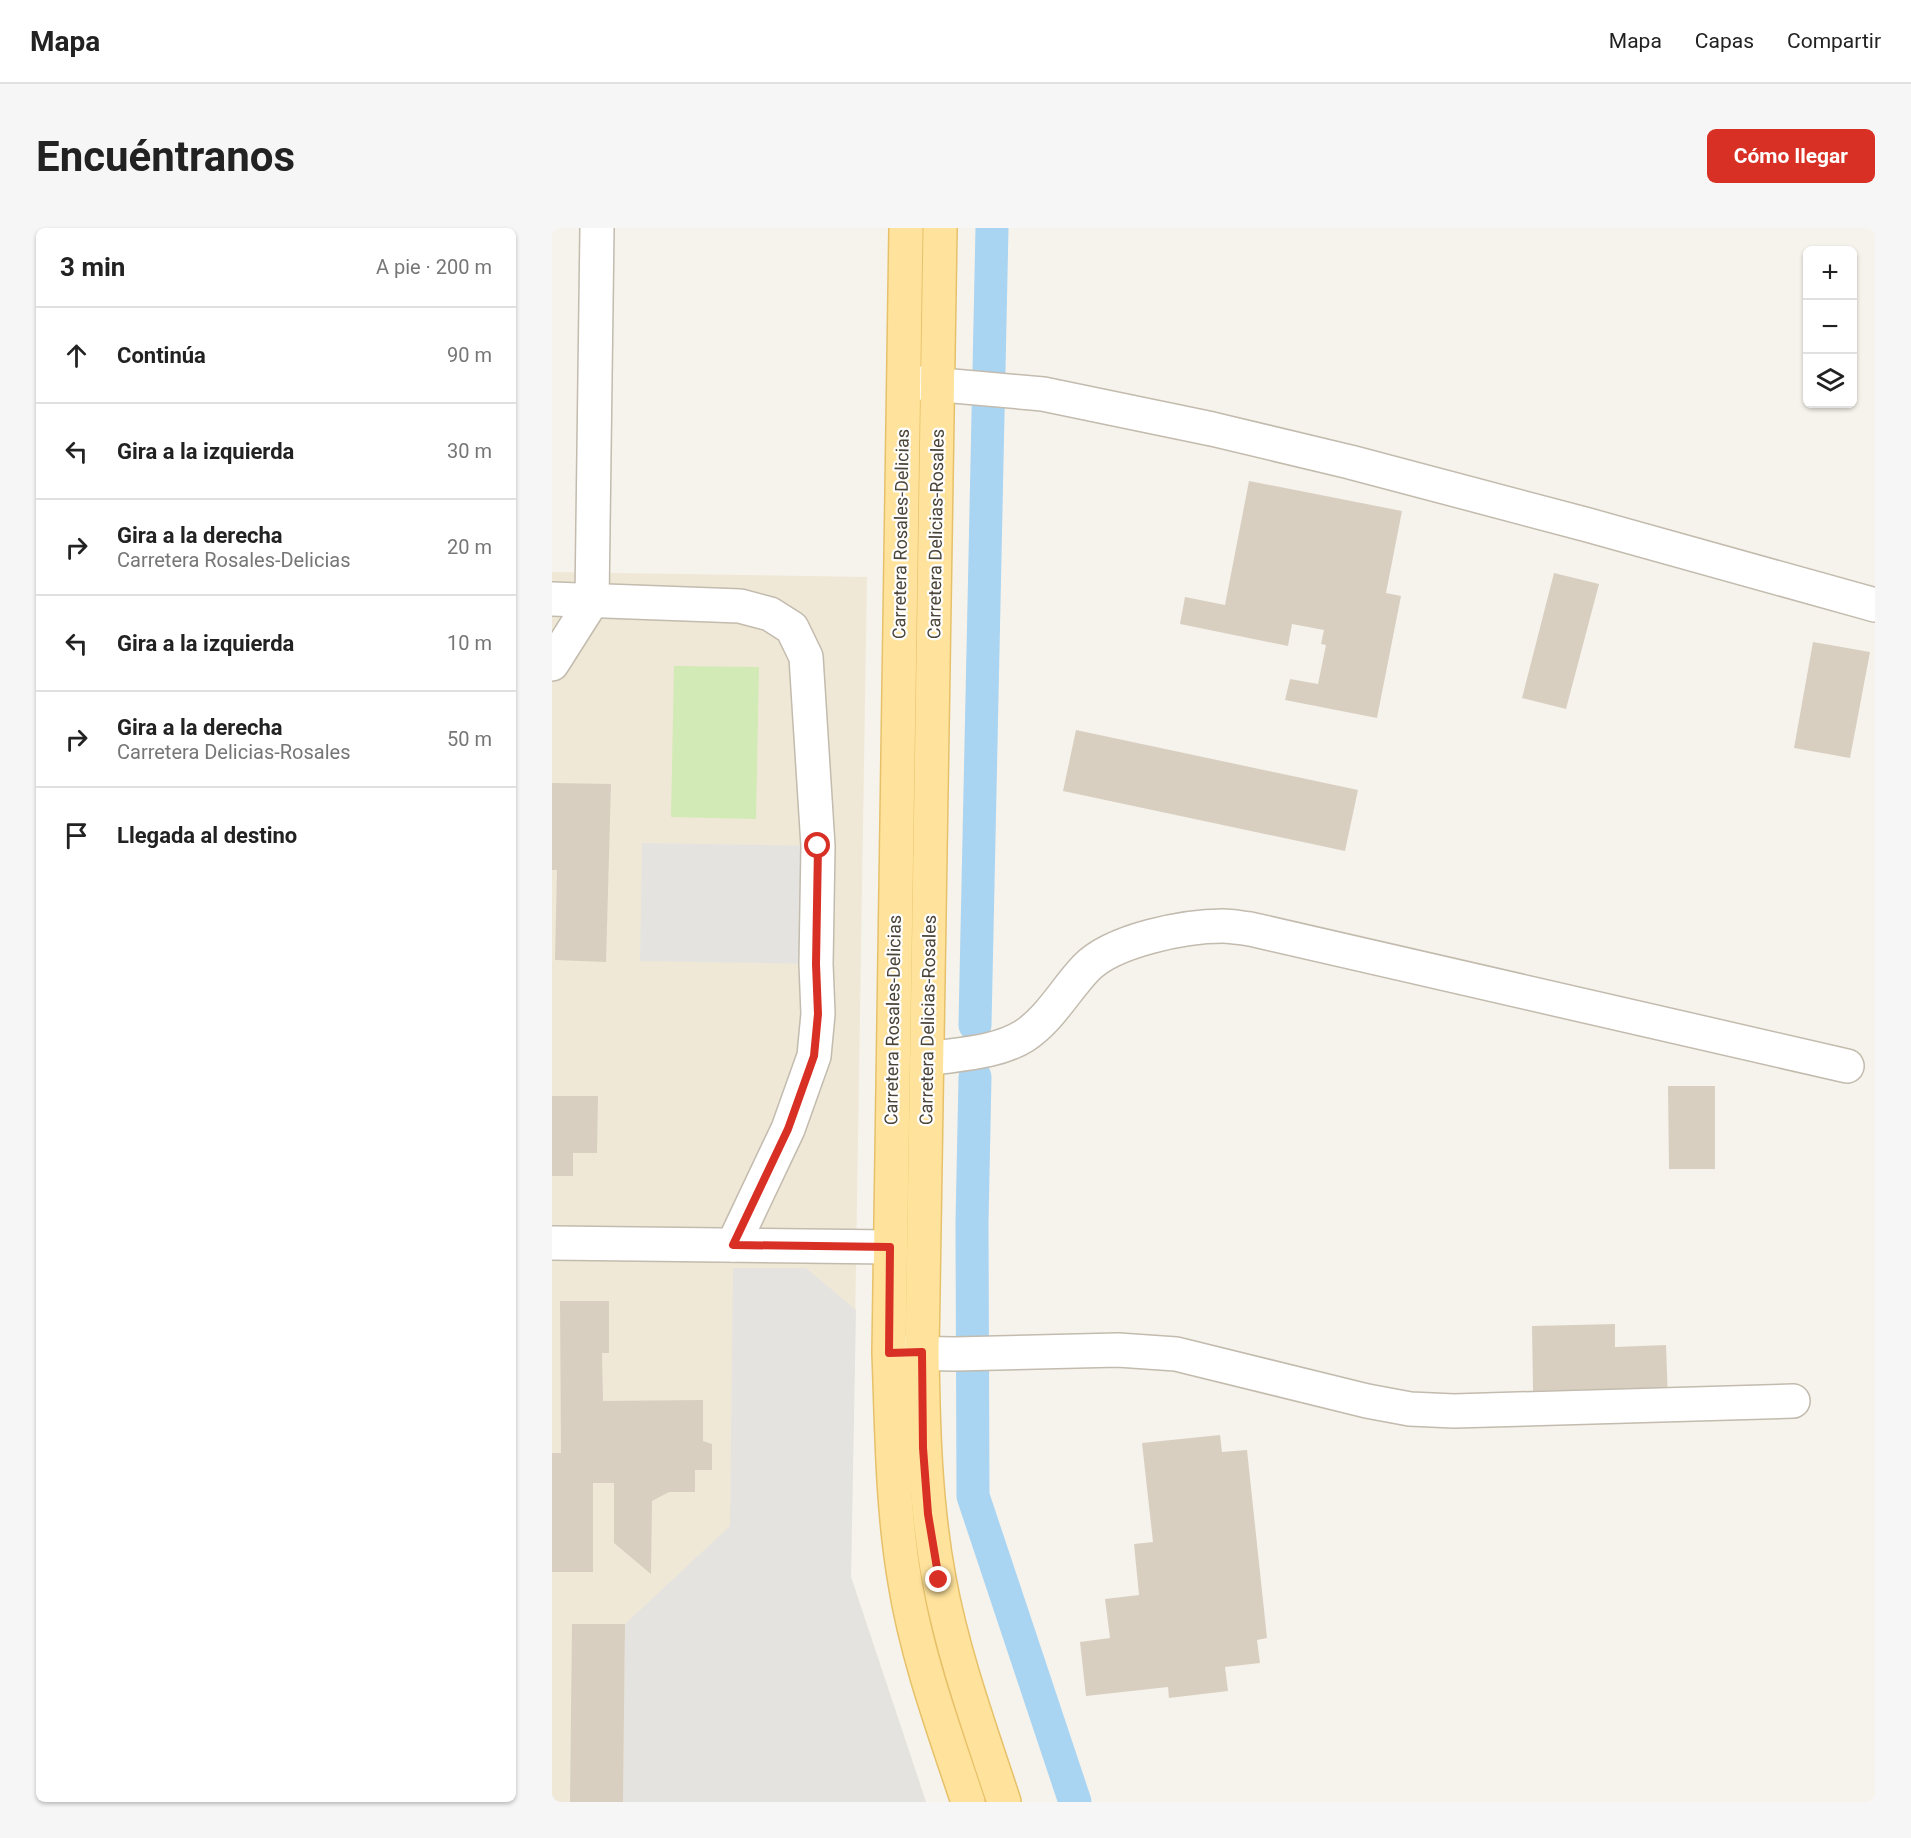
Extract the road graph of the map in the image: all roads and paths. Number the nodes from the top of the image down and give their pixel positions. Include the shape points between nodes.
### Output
1 (597, 228) edge
2 (906, 228) edge
3 (940, 228) edge
4 (904, 382) junction
5 (938, 384) junction
6 (552, 599) edge
7 (592, 601) junction
8 (1875, 605) edge
9 (552, 664) edge
10 (927, 1059) junction
11 (1847, 1066) dead end
12 (552, 1243) edge
13 (733, 1245) junction
14 (890, 1247) junction
15 (922, 1352) junction
16 (889, 1353) junction
17 (1793, 1401) dead end
18 (968, 1802) edge
19 (1004, 1802) edge

1 - 7 street
2 - 4 main road, Carretera Rosales-Delicias
3 - 5 main road, Carretera Delicias-Rosales
4 - 5 street
4 - 14 main road, Carretera Rosales-Delicias
5 - 8 street via 1043,394 1212,429 1588,525
5 - 10 main road, Carretera Delicias-Rosales
6 - 7 street
7 - 9 street
7 - 13 street via 740,606 771,614 792,628 806,657 818,846 818,1014 814,1056 788,1129
10 - 11 street via 1002,1046 1024,1036 1042,1021 1087,967 1125,944 1223,926
10 - 15 main road, Carretera Delicias-Rosales
12 - 13 street
13 - 14 street
14 - 16 main road, Carretera Rosales-Delicias
15 - 16 street
15 - 17 street via 1118,1350 1176,1354 1410,1409
15 - 19 main road, Carretera Delicias-Rosales via 923,1448 939,1580 960,1666
16 - 18 main road, Carretera Rosales-Delicias via 894,1506 905,1583 930,1688

